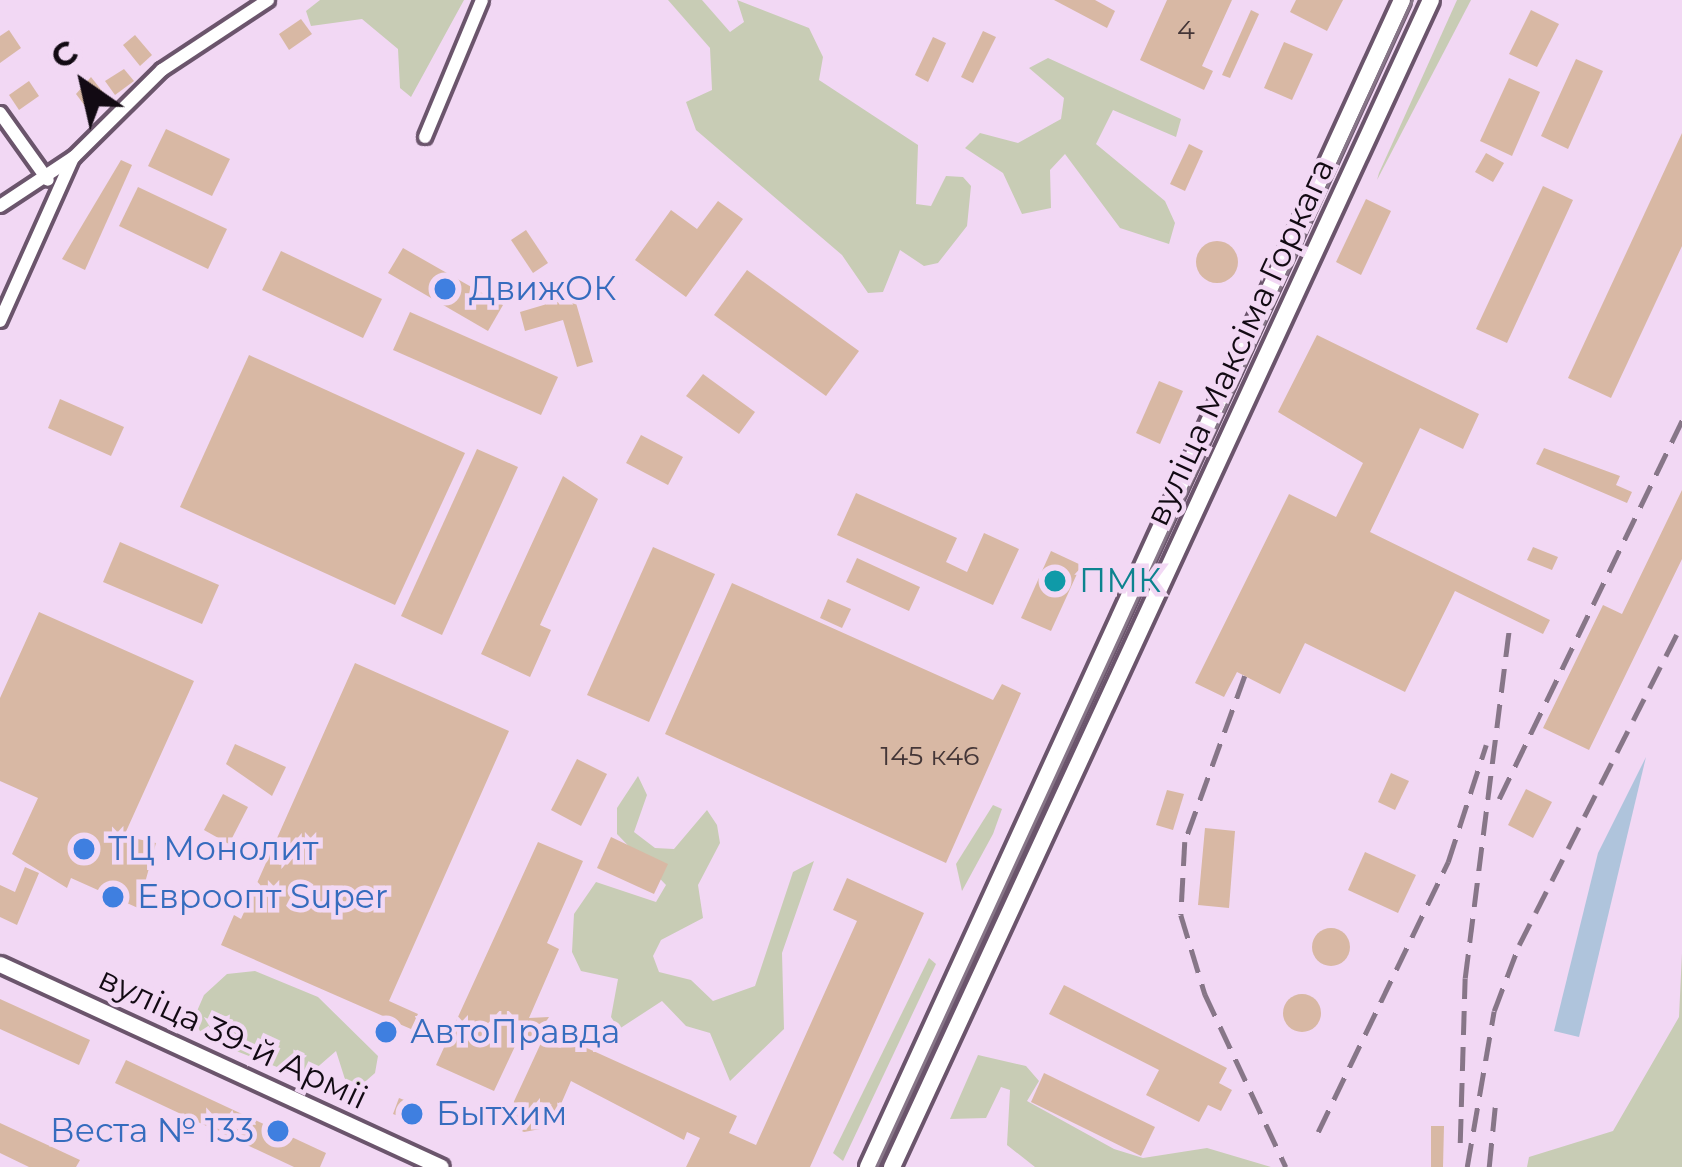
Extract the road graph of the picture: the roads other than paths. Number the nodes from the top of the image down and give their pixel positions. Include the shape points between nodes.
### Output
1 (268, 0) edge
2 (482, 0) edge
3 (1403, 0) edge
4 (1429, 6) edge
5 (0, 112) edge
6 (425, 137) dead end
7 (74, 157) junction
8 (1328, 161) junction
9 (1352, 172) junction
10 (46, 176) junction
11 (57, 193) junction
12 (0, 206) edge
13 (0, 321) edge
14 (984, 914) junction
15 (1003, 922) junction
16 (0, 964) edge
17 (892, 1114) junction
18 (912, 1122) junction
19 (440, 1167) edge
20 (868, 1167) edge
21 (892, 1167) edge

1 - 7 street via 163,70
2 - 6 street
3 - 4 street
3 - 8 main road, вуліца Максіма Горкага
4 - 9 main road, вуліца Максіма Горкага
5 - 10 street
7 - 10 street
7 - 11 street
8 - 9 street
8 - 14 main road, вуліца Максіма Горкага
9 - 15 main road, вуліца Максіма Горкага
10 - 11 street
10 - 12 street
11 - 13 street
14 - 15 street
14 - 17 main road, вуліца Максіма Горкага
15 - 18 main road, вуліца Максіма Горкага
16 - 19 street, вуліца 39-й Арміі
17 - 18 street
17 - 20 main road, вуліца Максіма Горкага
18 - 21 main road, вуліца Максіма Горкага

